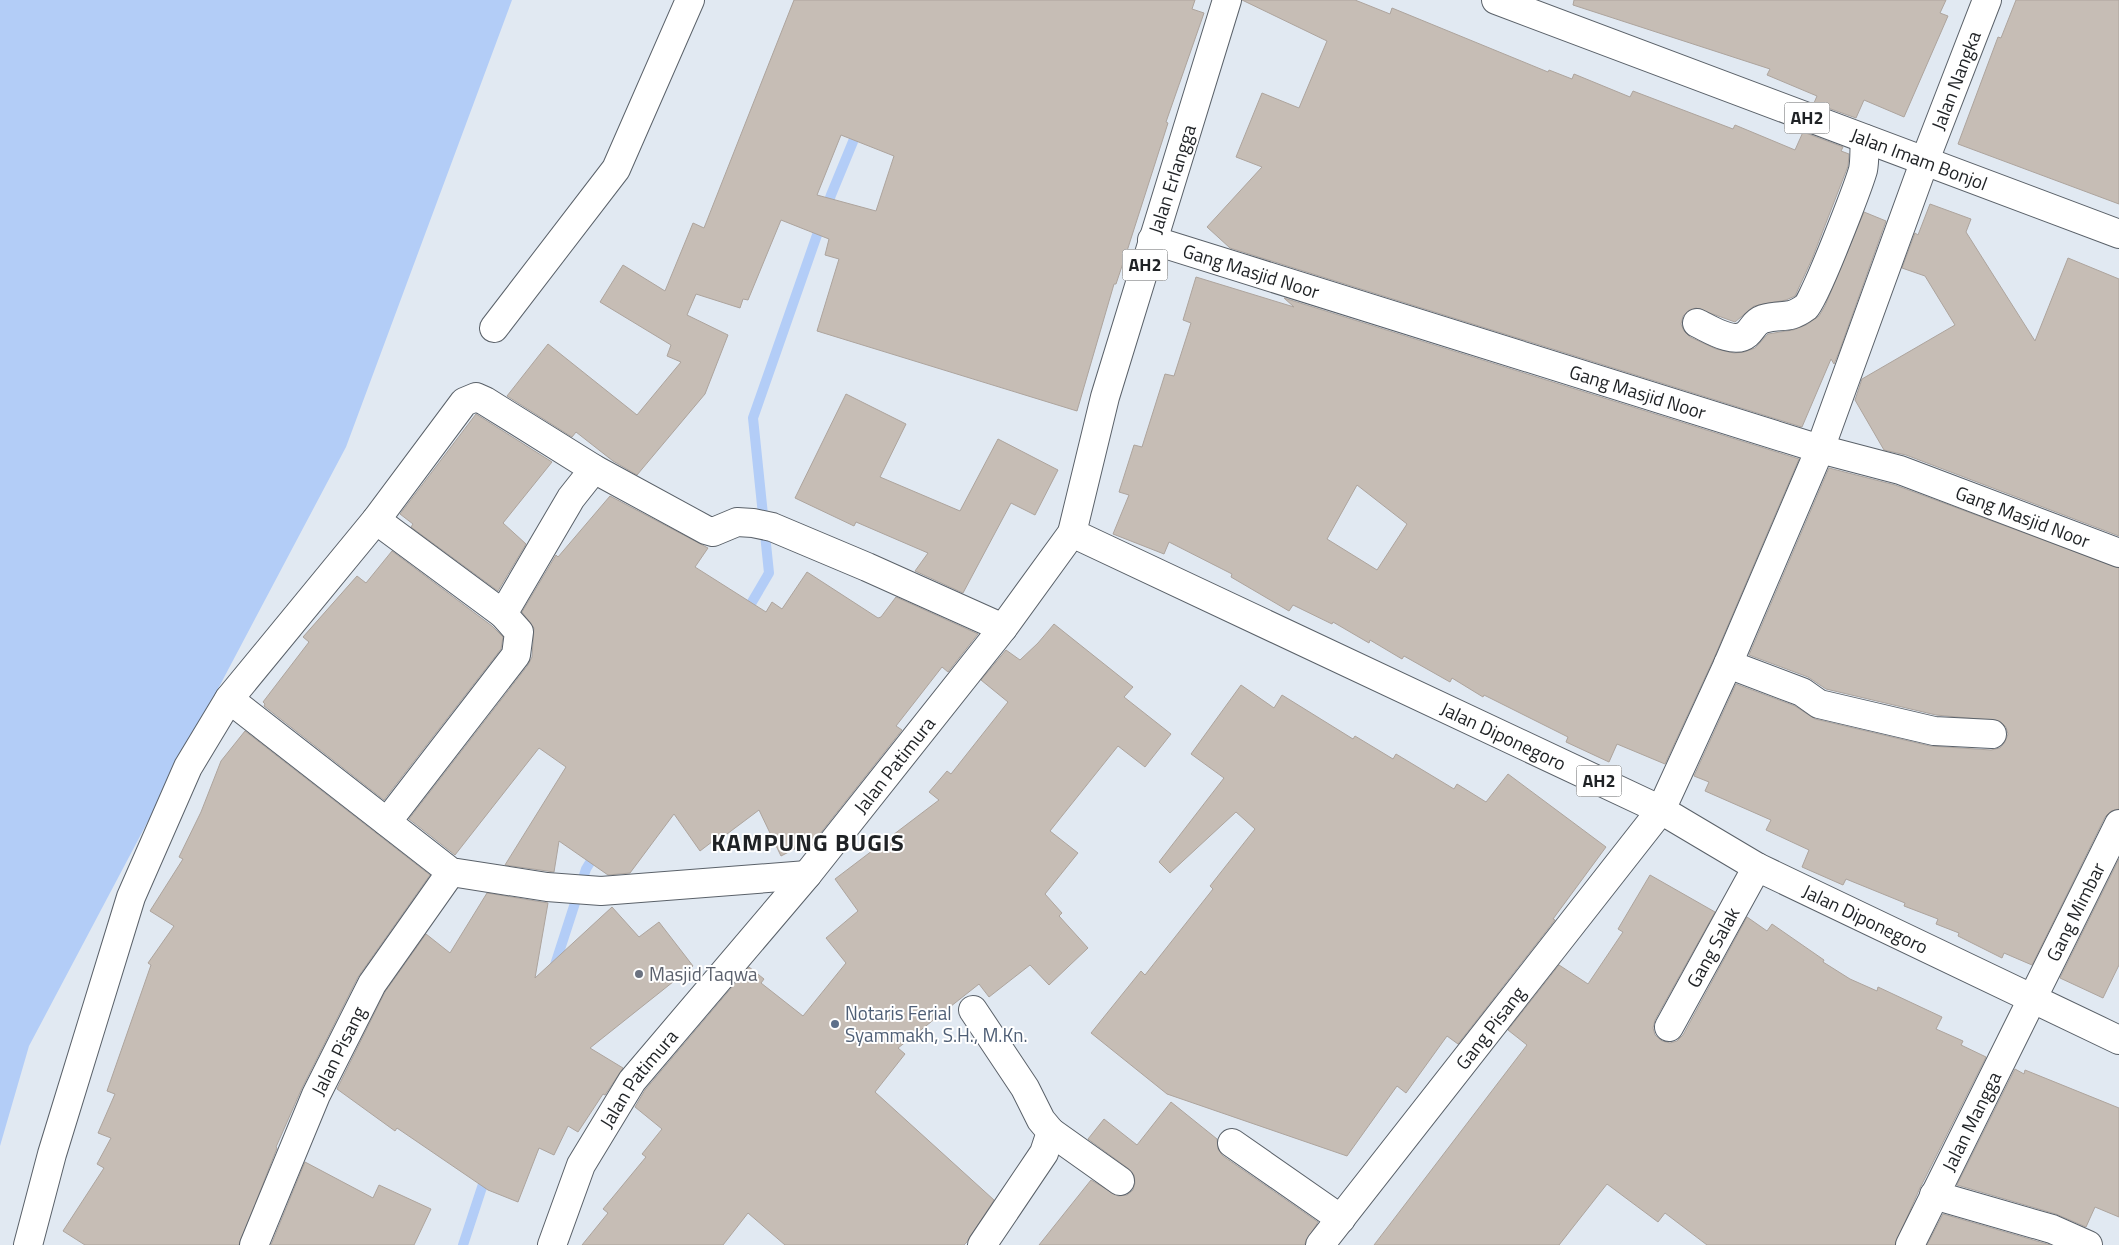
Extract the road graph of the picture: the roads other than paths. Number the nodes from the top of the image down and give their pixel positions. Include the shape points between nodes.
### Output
1 (690, 0) edge
2 (1227, 0) edge
3 (1496, 0) edge
4 (1987, 0) edge
5 (1865, 139) junction
6 (1925, 160) junction
7 (2119, 234) edge
8 (1152, 240) junction
9 (1697, 323) dead end
10 (494, 328) dead end
11 (1820, 449) junction
12 (594, 469) junction
13 (376, 520) junction
14 (1072, 532) junction
15 (2119, 553) edge
16 (502, 614) junction
17 (1003, 628) junction
18 (1728, 664) junction
19 (229, 700) junction
20 (1992, 734) dead end
21 (1661, 810) junction
22 (387, 822) junction
23 (2116, 838) edge
24 (1757, 867) junction
25 (452, 872) junction
26 (806, 875) junction
27 (2033, 999) junction
28 (973, 1010) dead end
29 (1668, 1027) dead end
30 (2119, 1040) edge
31 (1051, 1132) junction
32 (1232, 1143) dead end
33 (1120, 1181) dead end
34 (1934, 1195) junction
35 (1341, 1219) junction
36 (28, 1245) edge
37 (254, 1245) edge
38 (552, 1245) edge
39 (982, 1245) edge
40 (1320, 1245) edge
41 (1910, 1245) edge
42 (2088, 1245) edge

1 - 10 main road via 616,169
2 - 8 main road, Jalan Erlangga / AH2
3 - 5 main road, Jalan Imam Bonjol / AH2
4 - 6 main road, Jalan Nangka
5 - 6 main road, Jalan Imam Bonjol / AH2
5 - 9 main road via 1863,169 1808,305 1789,318 1764,318 1740,338
6 - 7 main road, Jalan Imam Bonjol / AH2
6 - 11 main road, Jalan Nangka
8 - 11 main road, Gang Masjid Noor
8 - 14 main road, Jalan Erlangga / AH2 via 1104,397
11 - 15 main road, Gang Masjid Noor via 1900,470
11 - 18 main road, Gang Pisang
12 - 13 main road via 486,401 470,399 464,402
12 - 16 main road via 571,498
12 - 17 main road via 706,530 713,532 737,522 762,525 867,567
13 - 16 main road
13 - 19 main road
14 - 17 main road, Jalan Patimura
14 - 21 main road, Jalan Diponegoro / AH2
16 - 22 main road via 519,632 516,655
17 - 26 main road, Jalan Patimura
18 - 20 main road via 1802,692 1819,704 1934,731
18 - 21 main road, Gang Pisang
19 - 22 main road
19 - 36 main road via 188,767 131,898 52,1154
21 - 24 main road, Jalan Diponegoro / AH2
21 - 35 main road, Gang Pisang
22 - 25 main road
23 - 27 main road, Gang Mimbar
24 - 27 main road, Jalan Diponegoro / AH2
24 - 29 main road, Gang Salak
25 - 26 main road via 601,891
25 - 37 main road, Jalan Pisang via 372,984 316,1095
26 - 38 main road, Jalan Patimura via 632,1080 581,1165
27 - 30 main road, Jalan Diponegoro / AH2
27 - 34 main road, Jalan Mangga
28 - 31 main road
31 - 33 main road
31 - 39 main road via 1044,1153
32 - 35 main road
34 - 41 main road, Jalan Mangga
34 - 42 main road via 2052,1229
35 - 40 main road, Gang Pisang

